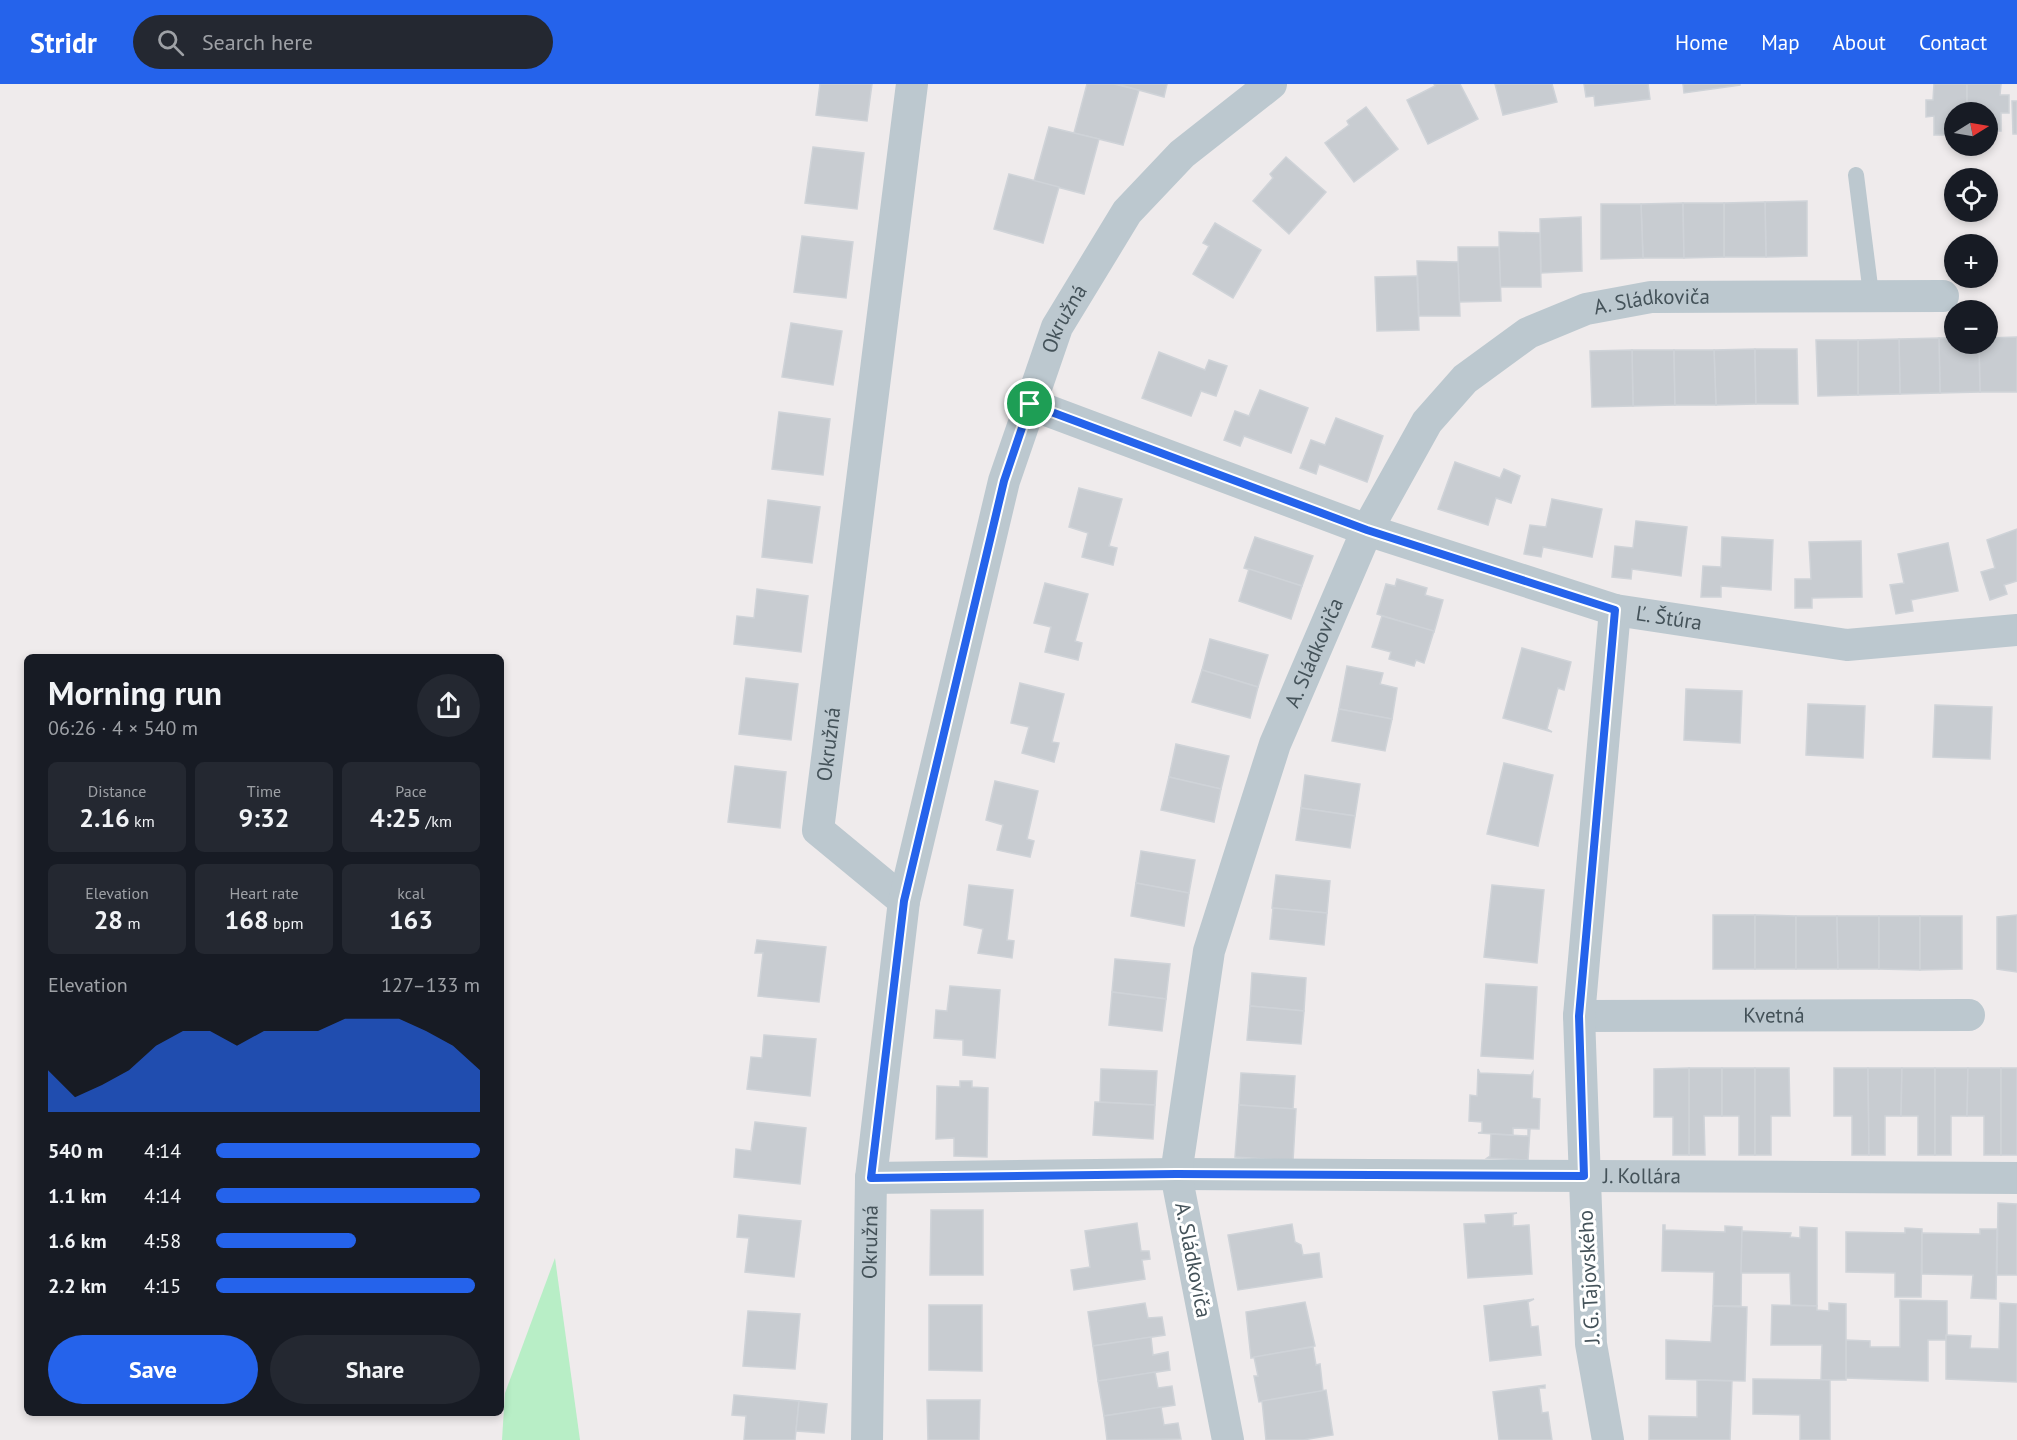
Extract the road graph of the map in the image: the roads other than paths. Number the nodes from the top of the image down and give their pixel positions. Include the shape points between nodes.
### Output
1 (912, 84) edge
2 (1271, 84) edge
3 (1856, 175) dead end
4 (1871, 294) junction
5 (1943, 296) dead end
6 (1030, 404) junction
7 (1367, 530) junction
8 (1615, 610) junction
9 (2017, 630) edge
10 (904, 901) junction
11 (1969, 1015) dead end
12 (1579, 1016) junction
13 (1176, 1174) junction
14 (1584, 1176) junction
15 (871, 1178) junction
16 (2017, 1178) edge
17 (867, 1440) edge
18 (1228, 1440) edge
19 (1608, 1440) edge

1 - 10 street, Okružná via 818,830
2 - 6 street, Okružná via 1182,154 1127,212 1057,327
3 - 4 lane
4 - 5 street, A. Sládkoviča
4 - 7 street, A. Sládkoviča via 1651,297 1586,309 1528,333 1465,379 1426,422
6 - 7 street, Ľ. Štúra
6 - 10 street, Okružná via 1004,481
7 - 8 street, Ľ. Štúra
7 - 13 street, A. Sládkoviča via 1275,744 1209,951
8 - 9 street, Ľ. Štúra via 1847,645
8 - 12 street, J. G. Tajovského
10 - 15 street, Okružná
11 - 12 street, Kvetná
12 - 14 street, J. G. Tajovského
13 - 14 street, J. Kollára
13 - 15 street, J. Kollára
13 - 18 street, A. Sládkoviča
14 - 16 street, J. Kollára
14 - 19 street, J. G. Tajovského via 1591,1344
15 - 17 street, Okružná

